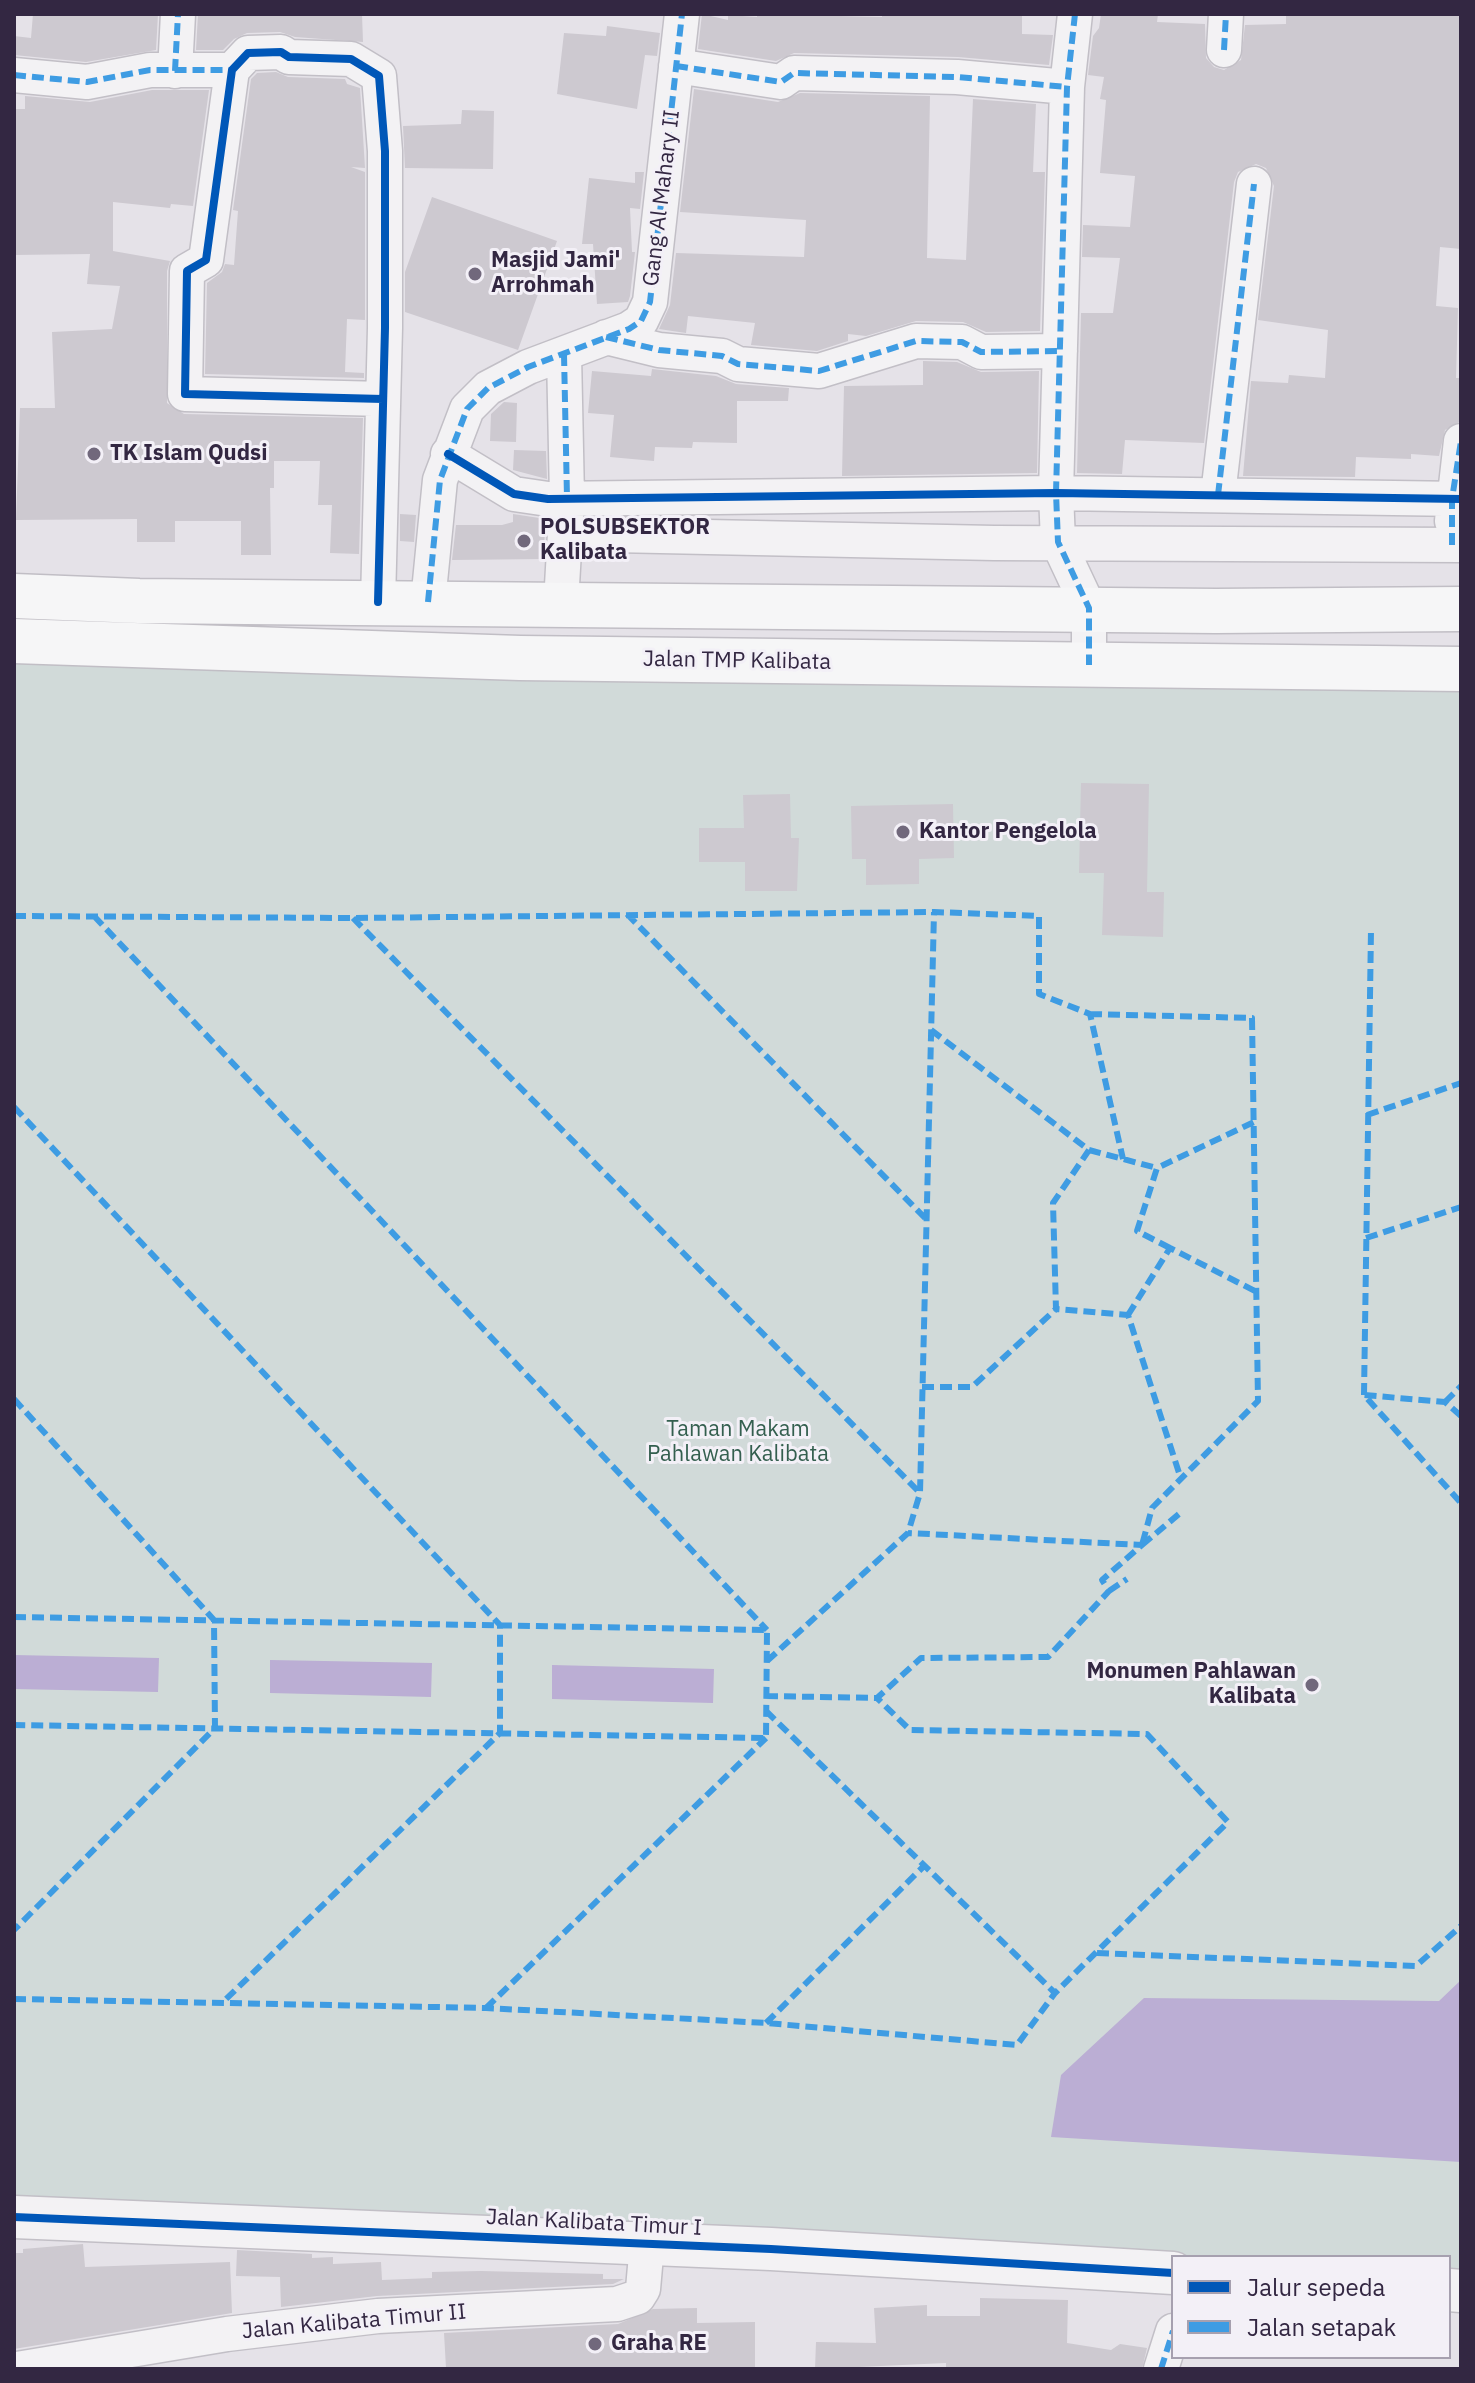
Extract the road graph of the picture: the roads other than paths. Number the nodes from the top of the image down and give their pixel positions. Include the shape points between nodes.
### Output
1 (178, 14) edge
2 (682, 14) edge
3 (1075, 14) edge
4 (1226, 14) edge
5 (1224, 50) dead end
6 (676, 66) junction
7 (232, 70) junction
8 (175, 71) junction
9 (14, 75) edge
10 (1067, 87) junction
11 (1254, 184) dead end
12 (606, 337) junction
13 (1060, 351) junction
14 (564, 354) junction
15 (383, 399) junction
16 (1461, 441) edge
17 (448, 454) junction
18 (1056, 493) junction
19 (1218, 495) junction
20 (567, 498) junction
21 (1457, 499) edge
22 (565, 534) junction
23 (1058, 542) junction
24 (1456, 545) edge
25 (14, 596) edge
26 (378, 602) junction
27 (428, 602) junction
28 (545, 603) junction
29 (1089, 608) junction
30 (1396, 609) junction
31 (1461, 609) edge
32 (14, 641) edge
33 (520, 658) junction
34 (1089, 665) junction
35 (1404, 669) junction
36 (1461, 669) edge
37 (14, 2217) edge
38 (647, 2244) junction
39 (1171, 2273) edge
40 (1171, 2337) edge
41 (17, 2369) edge
42 (1161, 2369) edge

1 - 8 street
2 - 6 street, Gang Al Mahary II
3 - 10 street
4 - 5 street
6 - 10 street via 781,82 794,73 957,77
6 - 12 street, Gang Al Mahary II via 650,302 641,321
7 - 8 street
7 - 15 street via 248,53 281,52 289,57 351,59 379,76 385,151
7 - 15 street via 206,260 187,271 185,394
8 - 9 street via 150,70 87,82
10 - 13 street
11 - 19 street
12 - 13 street via 659,350 722,356 738,364 819,371 916,341 962,342 981,352
12 - 14 street, Gang Al Mahary II
13 - 18 street
14 - 17 street, Gang Al Mahary II via 488,388 467,409
14 - 20 street
15 - 26 street
16 - 21 street
17 - 20 street via 514,494
17 - 27 street, Gang Al Mahary II via 440,480
18 - 19 street
18 - 20 street
18 - 23 street
19 - 21 street
20 - 22 street
21 - 24 street
22 - 23 street
22 - 28 street
23 - 24 street
23 - 29 street
25 - 26 main road
26 - 27 main road
27 - 28 main road
28 - 29 main road
28 - 33 main road via 536,612 531,649
29 - 30 main road
29 - 34 street
30 - 31 main road
30 - 35 main road via 1382,623 1380,643 1383,653
32 - 33 main road, Jalan TMP Kalibata
33 - 34 main road, Jalan TMP Kalibata
34 - 35 main road, Jalan TMP Kalibata
35 - 36 main road, Jalan TMP Kalibata
37 - 38 street, Jalan Kalibata Timur I
38 - 39 street, Jalan Kalibata Timur I
38 - 41 street, Jalan Kalibata Timur II via 643,2289 638,2297 617,2304 378,2316 227,2334
40 - 42 street

